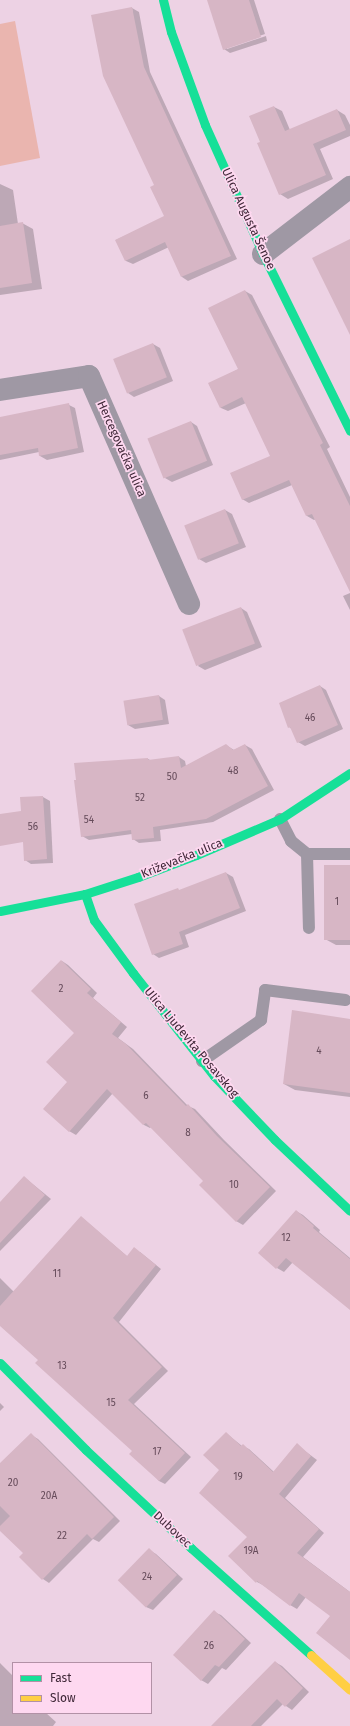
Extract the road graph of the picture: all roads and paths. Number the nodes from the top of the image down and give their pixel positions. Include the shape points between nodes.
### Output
1 (163, 0) edge
2 (350, 187) edge
3 (263, 254) junction
4 (0, 390) edge
5 (350, 431) edge
6 (189, 604) dead end
7 (350, 773) edge
8 (280, 818) junction
9 (307, 854) junction
10 (350, 854) edge
11 (86, 894) junction
12 (0, 911) edge
13 (309, 928) dead end
14 (345, 1000) dead end
15 (202, 1061) junction
16 (350, 1211) edge
17 (0, 1363) edge
18 (350, 1690) edge

1 - 3 street, Ulica Augusta Šenoe via 192,92
2 - 3 street
3 - 5 street, Ulica Augusta Šenoe
4 - 6 street, Hercegovačka ulica via 89,376
7 - 8 street, Križevačka ulica
8 - 9 lane via 291,841
8 - 11 street, Križevačka ulica via 138,878
9 - 10 lane
9 - 13 lane
11 - 12 street, Križevačka ulica
11 - 15 street, Ulica Ljudevita Posavskog via 94,920
14 - 15 lane via 265,990 261,1020
15 - 16 street, Ulica Ljudevita Posavskog via 275,1140
17 - 18 street, Dubovec via 86,1450 185,1543

